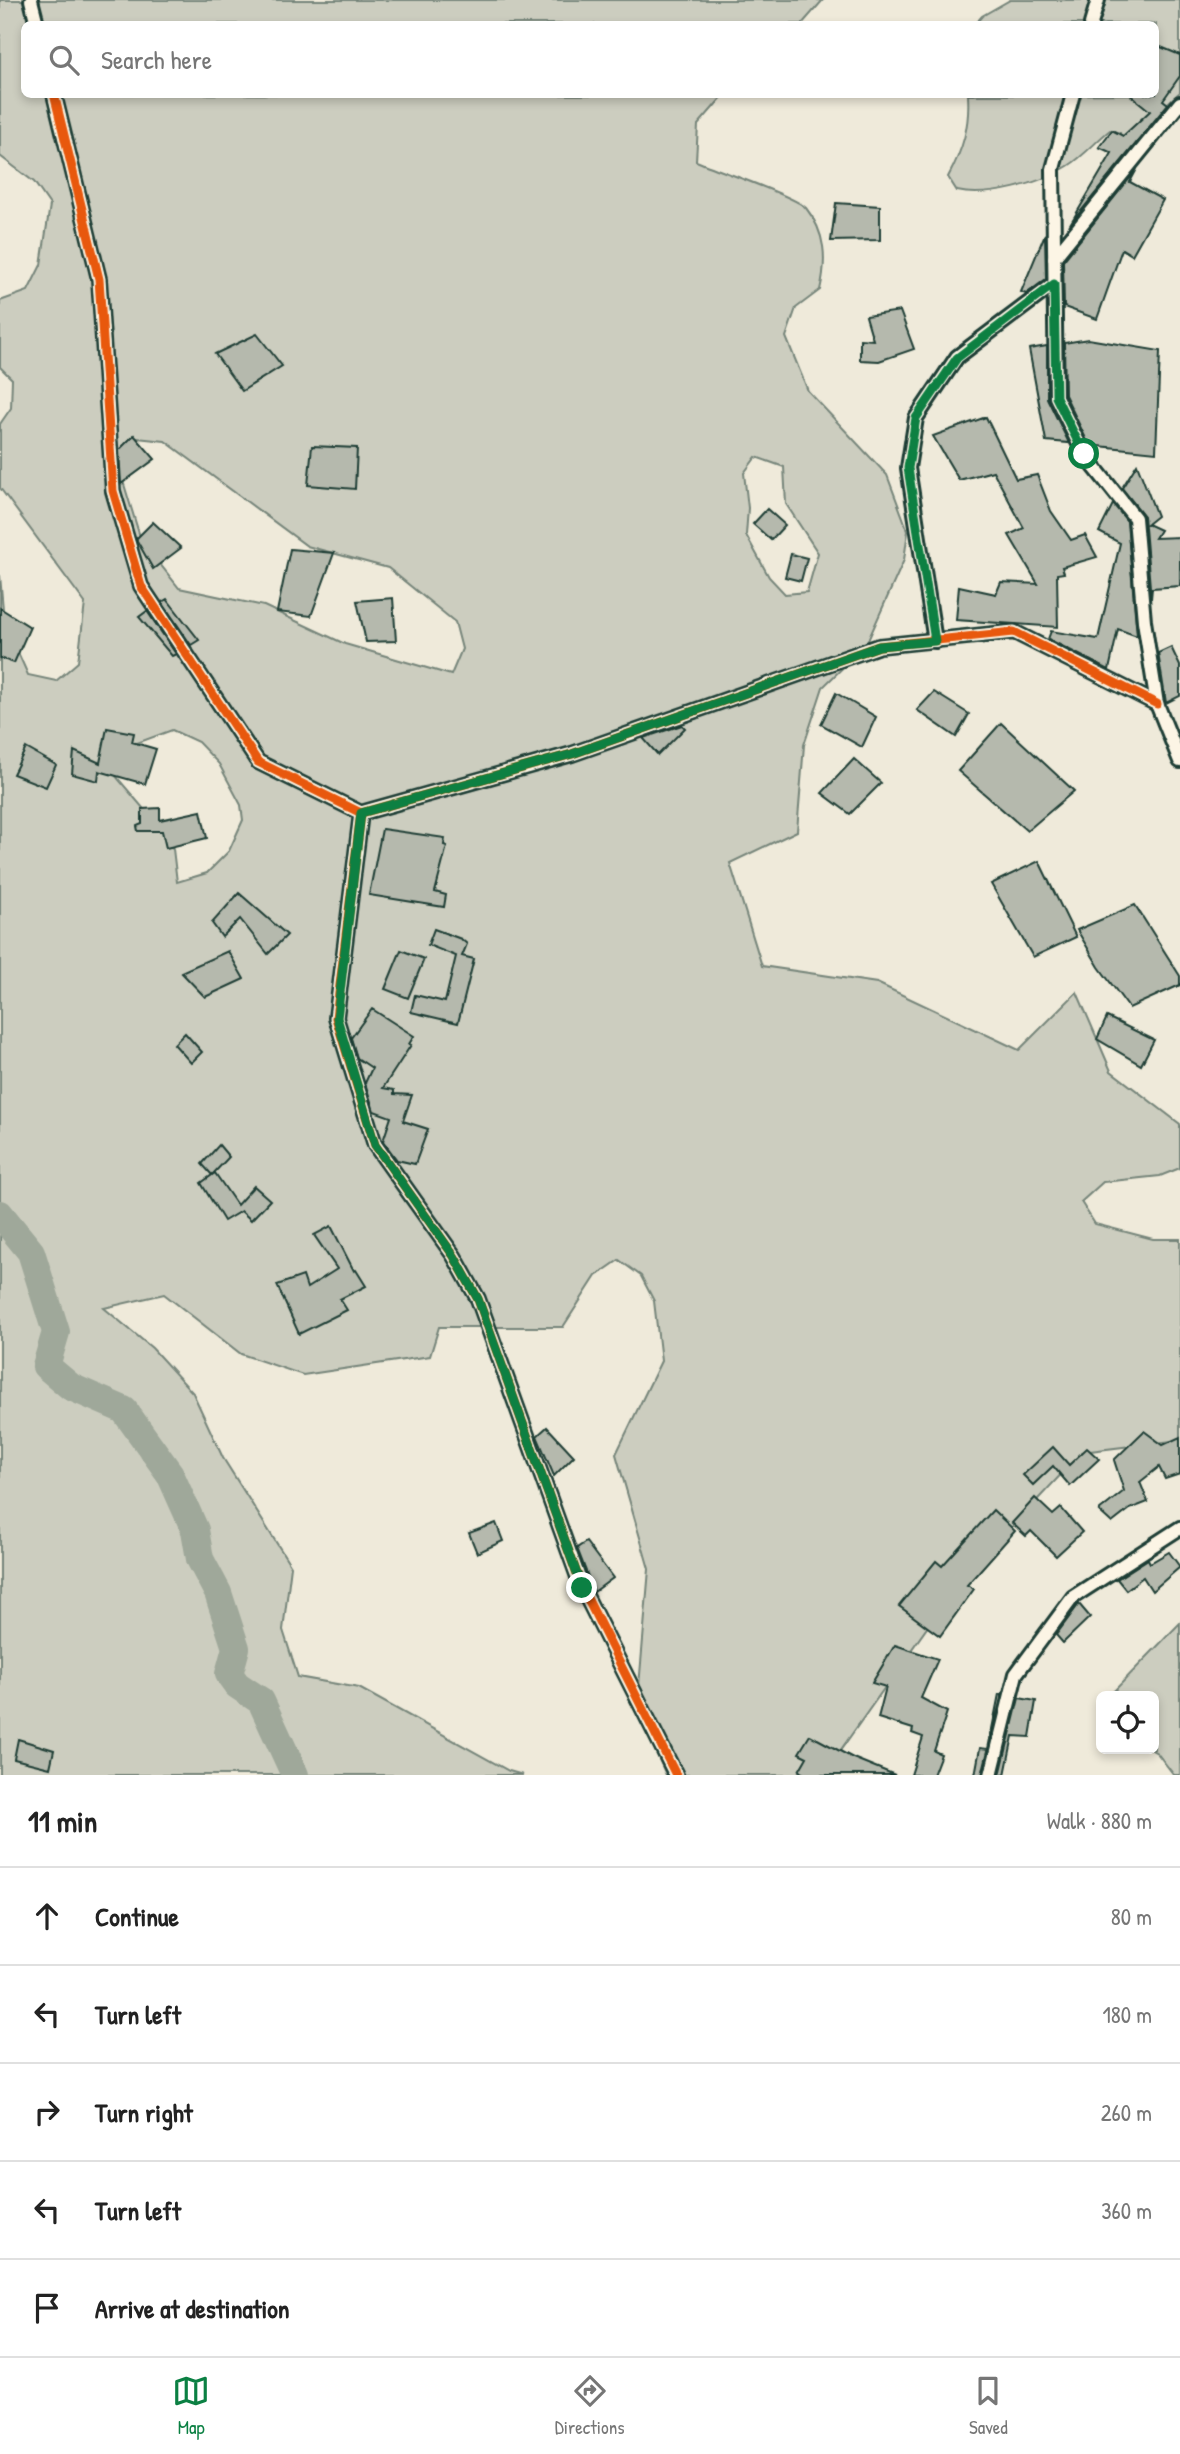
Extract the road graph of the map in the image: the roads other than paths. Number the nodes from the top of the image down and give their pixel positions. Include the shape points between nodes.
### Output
1 (31, 0) edge
2 (1098, 0) edge
3 (36, 21) edge
4 (1092, 21) edge
5 (55, 98) edge
6 (1072, 98) edge
7 (1180, 103) edge
8 (1054, 257) junction
9 (1054, 284) junction
10 (935, 641) junction
11 (1157, 704) junction
12 (1180, 761) edge
13 (361, 813) junction
14 (1180, 1528) edge
15 (676, 1775) edge
16 (991, 1775) edge

1 - 3 street
2 - 4 street
5 - 13 street via 99,279 113,491 142,586 258,762
6 - 8 street via 1053,169
7 - 8 street
8 - 9 street
9 - 10 street via 957,358 916,418 908,468
9 - 11 street via 1056,397 1084,454 1135,518
10 - 11 street via 1014,632
10 - 13 street via 879,646 572,754
11 - 12 street
13 - 15 street via 337,1018 375,1145 454,1256 478,1299 582,1588
14 - 16 street via 1073,1597 1016,1674

